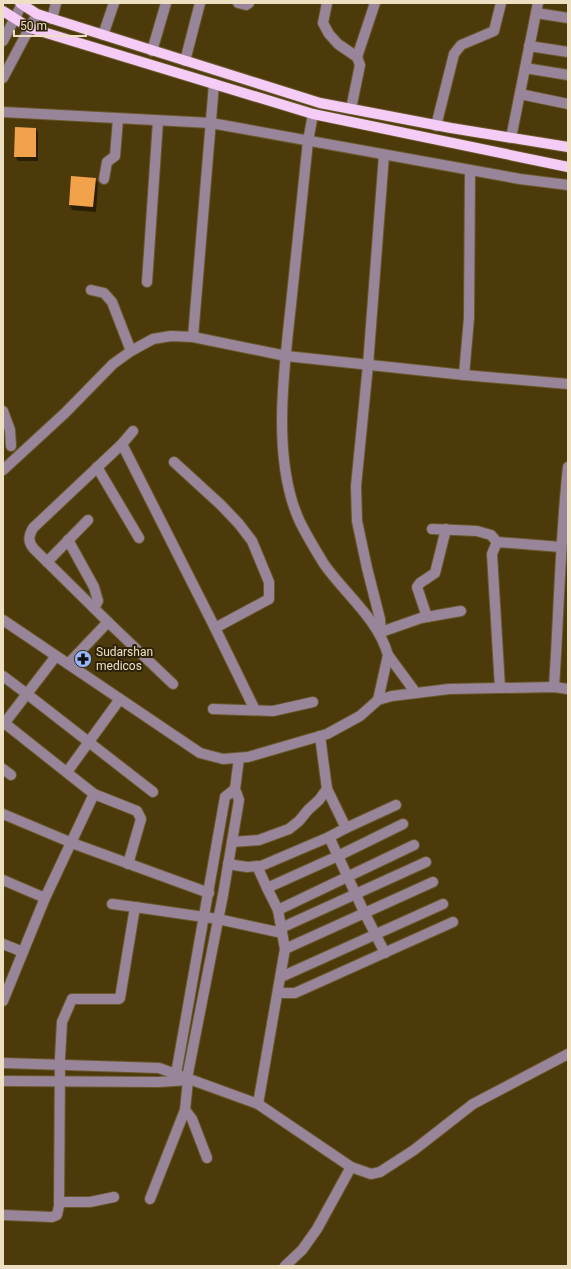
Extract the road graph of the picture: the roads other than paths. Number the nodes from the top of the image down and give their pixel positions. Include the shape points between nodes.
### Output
1 (56, 3) edge
2 (114, 3) edge
3 (166, 3) edge
4 (200, 3) edge
5 (238, 3) edge
6 (249, 3) edge
7 (327, 3) edge
8 (375, 3) edge
9 (501, 3) edge
10 (21, 4) edge
11 (537, 8) edge
12 (3, 11) edge
13 (37, 14) junction
14 (568, 18) edge
15 (15, 19) junction
16 (52, 19) junction
17 (30, 28) junction
18 (103, 35) junction
19 (3, 41) edge
20 (529, 46) junction
21 (152, 50) junction
22 (568, 52) edge
23 (357, 57) junction
24 (185, 61) junction
25 (525, 68) junction
26 (568, 75) edge
27 (3, 78) edge
28 (214, 84) junction
29 (520, 94) junction
30 (568, 104) edge
31 (351, 109) junction
32 (3, 112) edge
33 (313, 114) junction
34 (118, 118) junction
35 (158, 120) junction
36 (212, 123) junction
37 (436, 126) junction
38 (511, 138) junction
39 (308, 141) junction
40 (568, 148) edge
41 (384, 155) junction
42 (568, 167) edge
43 (470, 170) junction
44 (104, 179) dead end
45 (568, 185) edge
46 (147, 282) dead end
47 (91, 290) dead end
48 (193, 337) junction
49 (130, 351) junction
50 (286, 356) junction
51 (368, 365) junction
52 (464, 375) junction
53 (568, 384) edge
54 (3, 411) edge
55 (132, 431) dead end
56 (122, 444) junction
57 (7, 446) edge
58 (29, 446) junction
59 (174, 462) dead end
60 (97, 467) junction
61 (568, 467) edge
62 (3, 470) edge
63 (88, 520) dead end
64 (432, 528) dead end
65 (446, 529) junction
66 (565, 530) edge
67 (139, 538) dead end
68 (68, 540) junction
69 (498, 542) junction
70 (561, 547) junction
71 (47, 562) junction
72 (94, 608) junction
73 (461, 611) dead end
74 (427, 616) junction
75 (3, 620) edge
76 (108, 622) junction
77 (215, 628) junction
78 (381, 635) junction
79 (388, 655) junction
80 (56, 656) junction
81 (68, 664) junction
82 (3, 676) edge
83 (173, 684) dead end
84 (554, 687) junction
85 (500, 688) junction
86 (568, 689) edge
87 (416, 693) junction
88 (27, 694) junction
89 (120, 699) junction
90 (378, 700) junction
91 (313, 702) dead end
92 (213, 709) dead end
93 (255, 710) junction
94 (4, 724) edge
95 (320, 736) junction
96 (89, 742) junction
97 (239, 758) junction
98 (3, 768) edge
99 (66, 772) junction
100 (12, 775) dead end
101 (235, 789) junction
102 (327, 789) junction
103 (153, 792) dead end
104 (94, 794) junction
105 (396, 805) dead end
106 (3, 814) edge
107 (403, 824) dead end
108 (346, 828) junction
109 (329, 837) junction
110 (232, 842) junction
111 (72, 843) junction
112 (414, 845) dead end
113 (338, 856) junction
114 (426, 862) dead end
115 (128, 864) junction
116 (228, 864) junction
117 (257, 866) junction
118 (348, 877) junction
119 (3, 880) edge
120 (433, 882) dead end
121 (267, 888) junction
122 (209, 893) junction
123 (356, 895) junction
124 (45, 898) junction
125 (112, 904) dead end
126 (442, 904) dead end
127 (134, 907) junction
128 (278, 910) junction
129 (364, 912) junction
130 (204, 917) junction
131 (218, 920) junction
132 (453, 922) dead end
133 (282, 931) junction
134 (375, 934) junction
135 (3, 944) edge
136 (286, 949) junction
137 (23, 952) junction
138 (385, 954) junction
139 (281, 977) junction
140 (278, 993) junction
141 (3, 1001) edge
142 (568, 1054) edge
143 (3, 1063) edge
144 (60, 1065) junction
145 (176, 1074) junction
146 (190, 1079) junction
147 (3, 1081) edge
148 (60, 1081) junction
149 (258, 1104) junction
150 (185, 1110) junction
151 (207, 1158) dead end
152 (351, 1167) junction
153 (114, 1197) dead end
154 (150, 1199) dead end
155 (59, 1202) junction
156 (3, 1215) edge
157 (285, 1266) edge

1 - 16 street
2 - 18 street
3 - 21 street
4 - 24 street
5 - 6 street
7 - 23 street via 323,23 329,34 338,44
8 - 23 street
9 - 37 street via 494,31 461,45 454,54
10 - 13 main road
10 - 15 street
11 - 14 street
11 - 20 street
12 - 15 main road
13 - 16 main road
13 - 17 street
15 - 17 main road
15 - 19 street
16 - 18 main road
17 - 27 street
17 - 28 main road
18 - 21 main road
20 - 22 street
20 - 25 street
21 - 24 main road
23 - 31 street via 360,65
24 - 31 main road via 320,103
25 - 26 street
25 - 29 street
28 - 33 main road
28 - 36 street
29 - 30 street
29 - 38 street
31 - 37 main road
32 - 34 street
33 - 39 street
33 - 42 main road
34 - 35 street
34 - 44 street via 115,156 107,162
35 - 36 street
35 - 46 street
36 - 39 street
36 - 48 street
37 - 38 main road
38 - 40 main road
39 - 41 street
39 - 50 street
41 - 43 street
41 - 51 street
43 - 45 street
43 - 52 street via 469,318
47 - 49 street via 104,293 112,302
48 - 49 street via 171,336 153,339
48 - 50 street
49 - 58 street via 113,364
50 - 51 street
50 - 78 street via 283,460 288,488 300,521 324,564
51 - 52 street
51 - 78 street via 356,486 357,521 380,619
52 - 53 street
54 - 57 street via 10,430
55 - 56 street
56 - 60 street
56 - 77 street
57 - 58 street
58 - 62 street
59 - 77 street via 239,524 252,541 268,582 269,599
60 - 67 street
60 - 71 street via 33,528 29,543
61 - 66 street
63 - 68 street
64 - 65 street
65 - 69 street via 485,533
65 - 74 street via 435,573 417,587
66 - 70 street
68 - 71 street
68 - 72 street via 94,587 98,601
69 - 70 street
69 - 85 street via 492,554
70 - 84 street
71 - 72 street
72 - 76 street
73 - 74 street
74 - 78 street
75 - 80 street
76 - 81 street
76 - 83 street
77 - 93 street
78 - 79 street
79 - 87 street
79 - 90 street
80 - 81 street
80 - 88 street
81 - 89 street
82 - 88 street
84 - 85 street
84 - 86 street
85 - 87 street via 449,688
87 - 90 street
88 - 94 street
88 - 96 street
89 - 96 street
89 - 97 street via 200,753 223,759
90 - 95 street via 360,716
91 - 93 street via 273,711
92 - 93 street
94 - 99 street
95 - 97 street via 248,758
95 - 102 street
96 - 99 street
96 - 103 street
97 - 101 street
98 - 100 street
99 - 104 street
101 - 110 street via 239,800
101 - 122 street via 225,797
102 - 108 street
102 - 110 street via 289,829 259,840
104 - 111 street
104 - 115 street via 137,811 141,819
105 - 108 street
106 - 111 street
107 - 113 street
108 - 109 street
109 - 113 street
109 - 117 street
110 - 116 street
111 - 115 street
111 - 124 street
112 - 118 street
113 - 118 street
113 - 121 street
114 - 123 street
115 - 122 street
116 - 117 street
116 - 131 street
117 - 121 street
118 - 123 street
118 - 128 street
119 - 124 street
120 - 129 street
121 - 128 street
122 - 130 street
123 - 129 street
123 - 133 street
124 - 137 street
125 - 127 street
126 - 134 street
127 - 130 street
127 - 144 street via 120,998 70,1000 62,1022
128 - 133 street
129 - 134 street
129 - 136 street
130 - 131 street
130 - 145 street
131 - 133 street
131 - 146 street
132 - 138 street
133 - 136 street
134 - 138 street
134 - 139 street
135 - 137 street
136 - 139 street
137 - 141 street
138 - 140 street via 295,993
139 - 140 street
140 - 149 street
142 - 152 street via 473,1104 414,1150 380,1172 371,1174
143 - 144 street
144 - 145 street via 159,1068
144 - 148 street
145 - 146 street
146 - 148 street via 159,1082
146 - 149 street
146 - 150 street
147 - 148 street
148 - 155 street
149 - 152 street
150 - 151 street via 192,1119
150 - 154 street
152 - 157 street via 317,1229 302,1250
153 - 155 street via 90,1202
155 - 156 street via 58,1215 52,1217

